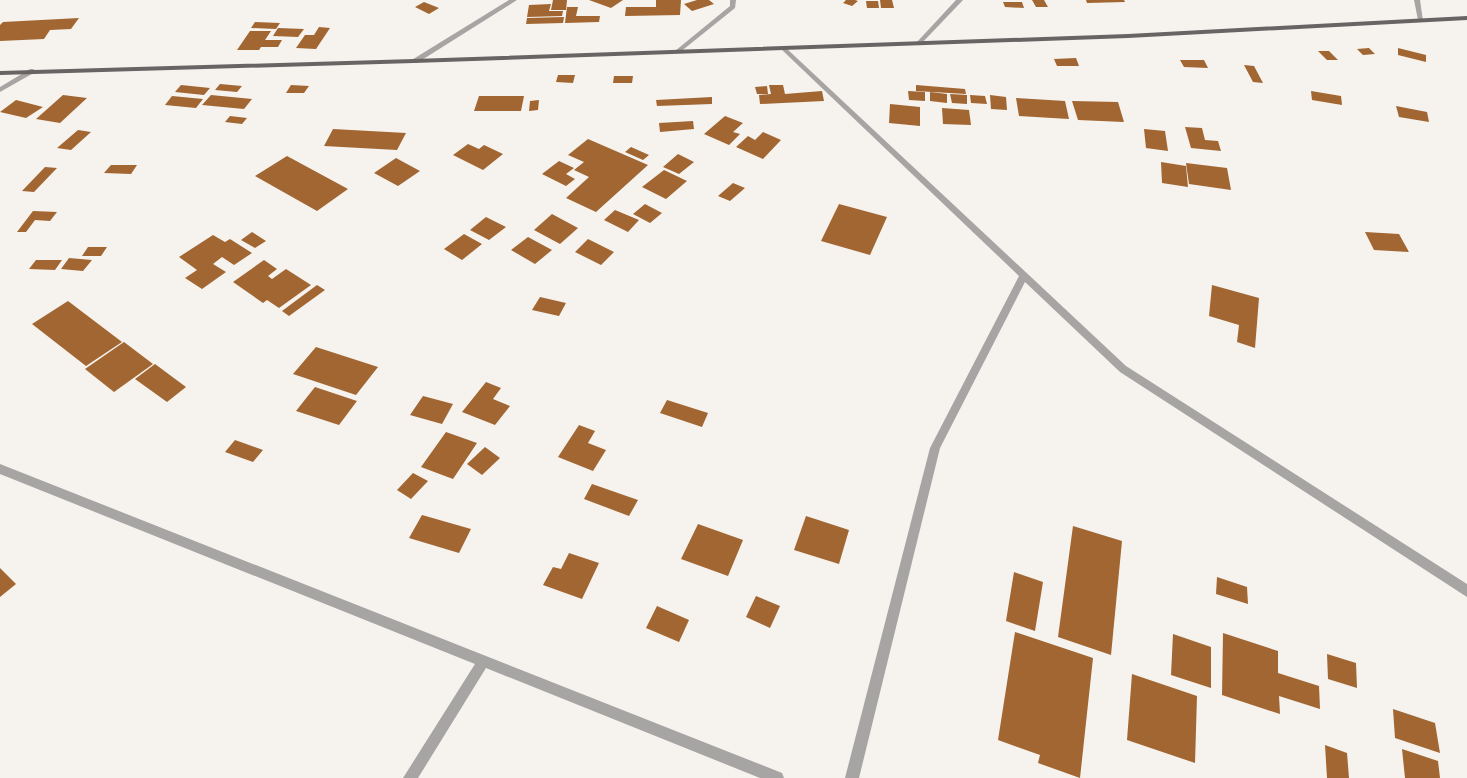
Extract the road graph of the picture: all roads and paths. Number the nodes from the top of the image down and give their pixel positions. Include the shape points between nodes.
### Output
1 (514, 0) edge
2 (733, 0) edge
3 (960, 0) edge
4 (1417, 0) edge
5 (1467, 18) edge
6 (1421, 20) junction
7 (920, 43) junction
8 (783, 48) junction
9 (677, 52) junction
10 (414, 61) junction
11 (33, 71) junction
12 (0, 72) edge
13 (0, 90) edge
14 (1024, 276) junction
15 (0, 469) edge
16 (1467, 591) edge
17 (483, 662) junction
18 (410, 778) edge
19 (777, 778) edge
20 (852, 778) edge

1 - 10 street
2 - 9 street via 733,7
3 - 7 street
4 - 6 street
5 - 6 main road
6 - 7 main road via 1128,36
7 - 8 main road
8 - 9 main road
8 - 14 street
9 - 10 main road
10 - 11 main road
11 - 12 main road
11 - 13 street
14 - 16 street via 1123,369
14 - 20 street via 935,448
15 - 17 street
17 - 18 street
17 - 19 street

